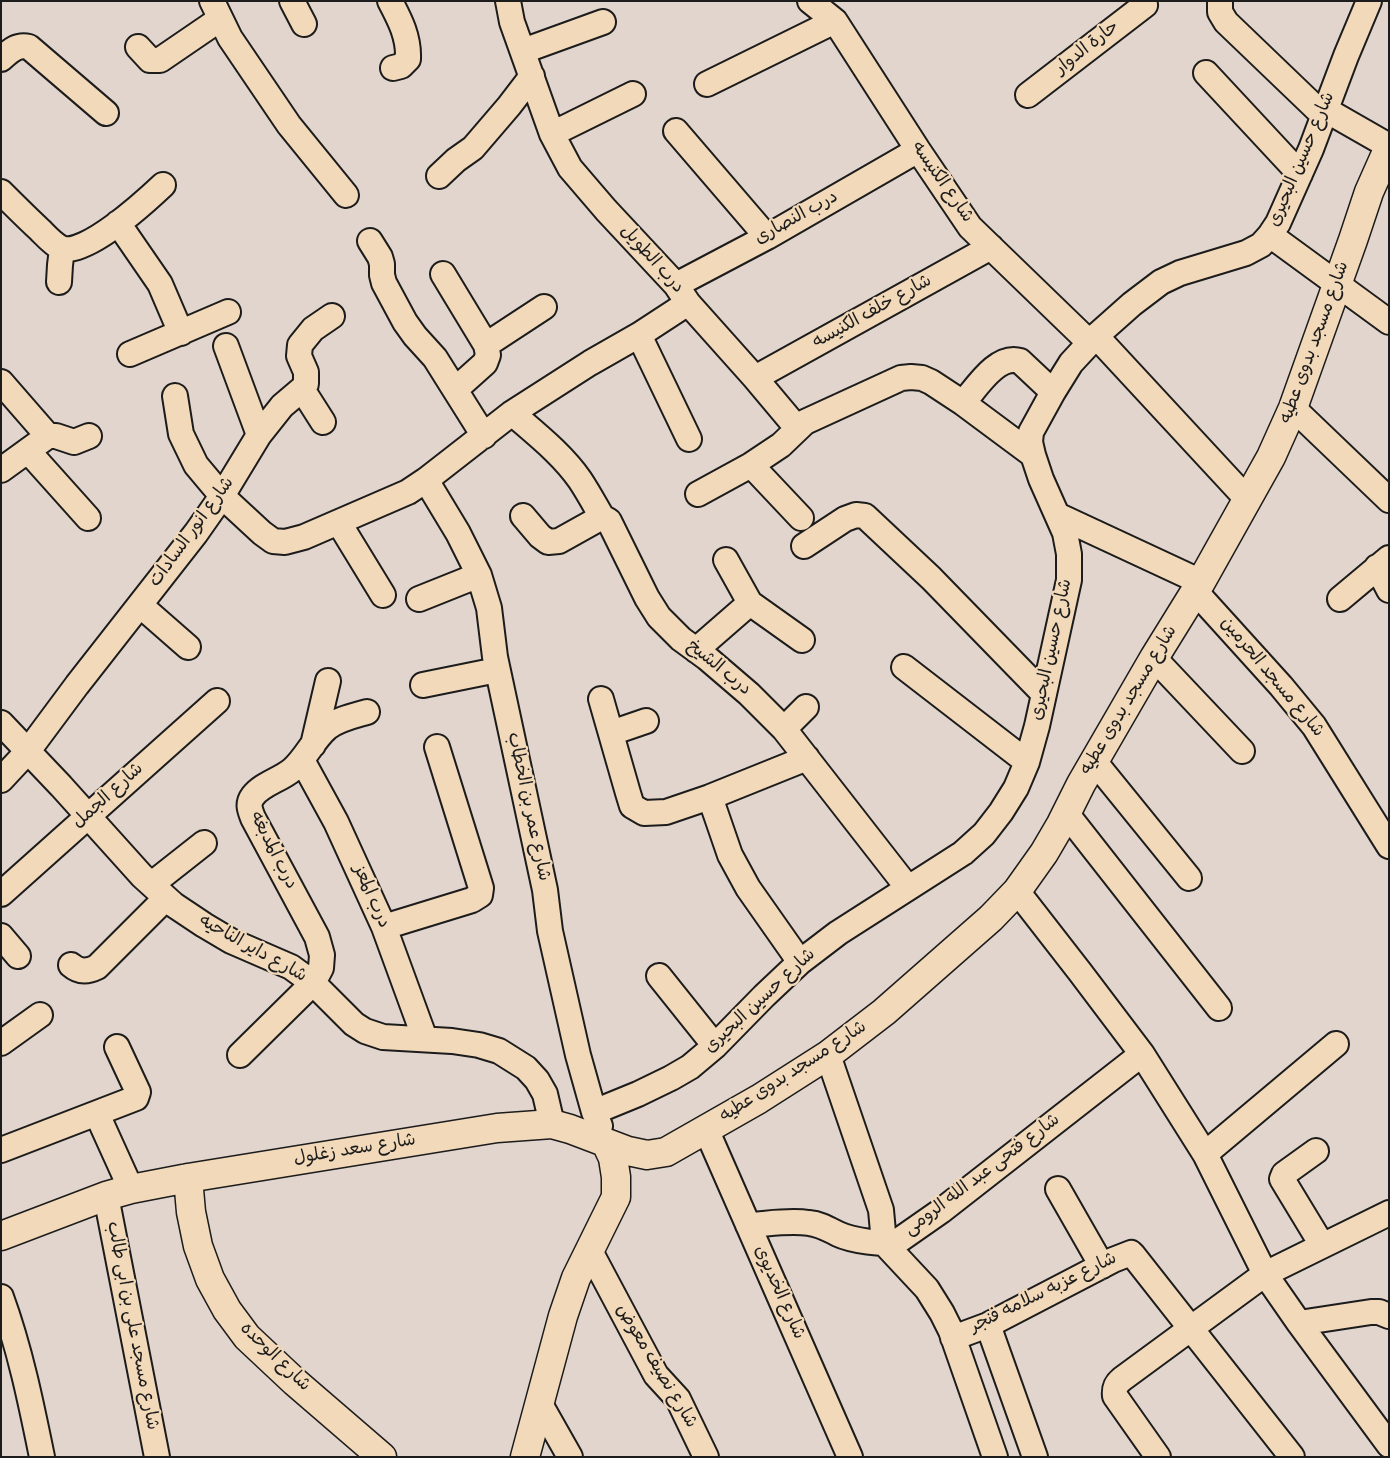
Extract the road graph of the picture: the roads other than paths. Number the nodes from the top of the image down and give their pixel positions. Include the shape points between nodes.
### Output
1 (292, 1) edge
2 (390, 1) edge
3 (508, 1) edge
4 (1144, 1) edge
5 (1220, 1) edge
6 (1369, 1) edge
7 (815, 3) edge
8 (216, 10) edge
9 (603, 22) dead end
10 (835, 22) junction
11 (304, 24) dead end
12 (138, 47) dead end
13 (523, 51) junction
14 (1, 59) edge
15 (393, 68) dead end
16 (1206, 73) dead end
17 (532, 76) junction
18 (707, 84) dead end
19 (633, 94) dead end
20 (1028, 95) dead end
21 (106, 113) dead end
22 (1325, 113) junction
23 (676, 131) dead end
24 (552, 134) junction
25 (1389, 146) edge
26 (918, 150) junction
27 (1300, 174) junction
28 (440, 176) dead end
29 (163, 185) dead end
30 (2, 194) edge
31 (346, 195) dead end
32 (118, 224) junction
33 (767, 236) junction
34 (1270, 236) junction
35 (370, 242) dead end
36 (991, 247) junction
37 (62, 249) junction
38 (443, 274) dead end
39 (60, 282) dead end
40 (1337, 285) junction
41 (682, 294) junction
42 (544, 308) dead end
43 (228, 312) dead end
44 (332, 316) dead end
45 (1389, 322) edge
46 (181, 333) junction
47 (639, 335) junction
48 (1093, 339) junction
49 (226, 346) dead end
50 (486, 346) junction
51 (130, 354) dead end
52 (755, 378) junction
53 (1, 382) edge
54 (302, 389) junction
55 (456, 389) junction
56 (1052, 392) junction
57 (175, 396) dead end
58 (963, 403) junction
59 (1294, 408) junction
60 (512, 413) junction
61 (323, 422) dead end
62 (797, 428) junction
63 (259, 435) junction
64 (48, 436) junction
65 (89, 436) dead end
66 (484, 436) junction
67 (689, 439) dead end
68 (28, 451) junction
69 (1033, 455) junction
70 (751, 464) junction
71 (1, 470) edge
72 (426, 480) junction
73 (698, 494) dead end
74 (222, 496) junction
75 (1247, 499) junction
76 (1389, 500) edge
77 (1057, 515) junction
78 (523, 516) dead end
79 (602, 517) junction
80 (88, 518) dead end
81 (801, 518) dead end
82 (339, 523) junction
83 (804, 546) dead end
84 (726, 560) dead end
85 (1383, 562) edge
86 (479, 575) junction
87 (1198, 586) junction
88 (1389, 590) edge
89 (383, 595) dead end
90 (419, 599) dead end
91 (1340, 599) dead end
92 (750, 603) junction
93 (140, 605) junction
94 (802, 640) dead end
95 (188, 646) dead end
96 (696, 650) junction
97 (1154, 658) junction
98 (904, 667) dead end
99 (497, 670) junction
100 (328, 681) dead end
101 (423, 685) dead end
102 (1044, 694) junction
103 (601, 699) dead end
104 (217, 701) dead end
105 (806, 706) dead end
106 (366, 712) dead end
107 (646, 721) dead end
108 (1, 722) edge
109 (784, 730) junction
110 (611, 733) junction
111 (437, 747) dead end
112 (28, 751) junction
113 (1242, 751) dead end
114 (307, 752) junction
115 (807, 758) junction
116 (1094, 761) junction
117 (1027, 762) junction
118 (1, 780) edge
119 (710, 797) junction
120 (1066, 813) junction
121 (88, 816) junction
122 (204, 844) dead end
123 (1389, 846) edge
124 (1189, 878) dead end
125 (908, 888) junction
126 (159, 891) junction
127 (1017, 891) junction
128 (1, 894) edge
129 (384, 928) junction
130 (1, 936) edge
131 (18, 956) dead end
132 (800, 962) junction
133 (71, 965) dead end
134 (659, 976) dead end
135 (313, 983) junction
136 (1219, 1008) dead end
137 (40, 1015) dead end
138 (425, 1039) junction
139 (1, 1043) edge
140 (1336, 1044) dead end
141 (715, 1046) junction
142 (117, 1047) dead end
143 (1142, 1054) junction
144 (240, 1055) dead end
145 (828, 1055) junction
146 (594, 1112) junction
147 (96, 1114) junction
148 (552, 1124) junction
149 (706, 1129) junction
150 (606, 1143) junction
151 (1, 1150) edge
152 (1316, 1151) dead end
153 (1205, 1154) junction
154 (188, 1178) junction
155 (1058, 1189) dead end
156 (118, 1193) junction
157 (1389, 1213) edge
158 (748, 1225) junction
159 (1, 1236) edge
160 (884, 1243) junction
161 (1322, 1245) junction
162 (590, 1251) junction
163 (1102, 1266) junction
164 (1265, 1274) junction
165 (1, 1297) edge
166 (1383, 1311) edge
167 (1299, 1323) junction
168 (988, 1325) junction
169 (1191, 1327) junction
170 (953, 1338) junction
171 (540, 1404) junction
172 (1389, 1445) edge
173 (42, 1457) edge
174 (157, 1457) edge
175 (382, 1457) edge
176 (526, 1457) edge
177 (570, 1457) edge
178 (706, 1457) edge
179 (850, 1457) edge
180 (995, 1457) edge
181 (1036, 1457) edge
182 (1158, 1457) edge
183 (1292, 1457) edge

1 - 11 street
2 - 15 street via 403,26 409,48 408,59
3 - 13 street, درب الطويل
4 - 20 street, حارة الدوار via 1144,5
5 - 22 street via 1220,12 1226,22
6 - 22 street, شارع حسين البحيرى
7 - 10 street, شارع الكنيسه
8 - 12 street via 160,60 150,60
8 - 31 street via 230,38 289,125
9 - 13 street
10 - 18 street
10 - 26 street, شارع الكنيسه
13 - 17 street, درب الطويل
14 - 21 street via 12,50 29,47
16 - 27 street
17 - 24 street, درب الطويل
17 - 28 street via 473,148
19 - 24 street
22 - 25 street
22 - 27 street, شارع حسين البحيرى
23 - 33 street
24 - 41 street, درب الطويل via 570,168
25 - 40 street, شارع مسجد بدوى عطيه via 1369,192
26 - 33 street, درب النصارى
26 - 36 street, شارع الكنيسه via 970,227
27 - 34 street, شارع حسين البحيرى
29 - 32 street
30 - 37 street
32 - 37 street via 91,242 77,248
32 - 46 street via 160,284
33 - 41 street, درب النصارى
34 - 40 street
34 - 48 street, شارع حسين البحيرى via 1246,253 1188,270 1161,282
35 - 55 street via 380,257 384,283 404,322 436,358
36 - 48 street, شارع الكنيسه
36 - 52 street, شارع خلف الكنيسه
37 - 39 street
38 - 50 street
40 - 45 street
40 - 59 street, شارع مسجد بدوى عطيه
41 - 47 street, درب النصارى
41 - 52 street, درب الطويل
42 - 50 street
43 - 46 street
44 - 54 street via 313,329 300,345 299,356 306,372 306,384
46 - 51 street
47 - 60 street, درب النصارى
47 - 67 street
48 - 56 street, شارع حسين البحيرى via 1071,363
48 - 75 street, شارع الكنيسه
49 - 63 street
50 - 55 street via 488,355 485,363
52 - 62 street, درب الطويل
53 - 64 street
54 - 61 street
54 - 63 street, شارع انور السادات via 282,406
55 - 66 street
56 - 58 street via 1020,361 1013,359 992,370
56 - 69 street, شارع حسين البحيرى via 1031,432
57 - 74 street, درب النصارى via 181,434 196,465
58 - 62 street via 922,378 901,378
58 - 69 street
59 - 75 street, شارع مسجد بدوى عطيه
59 - 76 street
60 - 66 street, درب النصارى
60 - 79 street, درب الشيخ via 563,459
62 - 70 street via 781,445
63 - 74 street, شارع انور السادات
64 - 65 street via 74,442
64 - 68 street
66 - 72 street, درب النصارى
68 - 71 street
68 - 80 street
69 - 77 street, شارع حسين البحيرى
70 - 73 street
70 - 81 street
72 - 82 street, درب النصارى via 408,492
72 - 86 street, شارع عمر بن الخطاب
74 - 82 street, درب النصارى via 273,541 285,542 304,537
74 - 93 street, شارع انور السادات
75 - 87 street, شارع مسجد بدوى عطيه
77 - 87 street
77 - 102 street, شارع حسين البحيرى via 1069,554 1069,580
78 - 79 street via 548,542 560,541
79 - 96 street, درب الشيخ via 609,521 659,617
82 - 89 street
83 - 102 street via 845,519 865,516 931,578
84 - 92 street
85 - 88 street
85 - 91 street
86 - 90 street
86 - 99 street, شارع عمر بن الخطاب via 489,608
87 - 97 street, شارع مسجد بدوى عطيه
87 - 123 street, شارع مسجد الحرمين via 1314,726
92 - 94 street
92 - 96 street
93 - 95 street
93 - 112 street, شارع انور السادات
96 - 109 street, درب الشيخ via 749,694
97 - 113 street
97 - 116 street, شارع مسجد بدوى عطيه
98 - 117 street
99 - 101 street
99 - 146 street, شارع عمر بن الخطاب via 545,890 550,931
100 - 114 street
102 - 117 street, شارع حسين البحيرى
103 - 110 street
104 - 121 street, شارع الجمل
105 - 109 street
106 - 114 street, درب المدبغه via 327,728
107 - 110 street
108 - 112 street, شارع داير الناحيه
109 - 115 street, درب الشيخ
110 - 119 street via 632,806 644,813 666,812
111 - 129 street via 480,895
112 - 118 street, شارع انور السادات
112 - 121 street, شارع داير الناحيه
114 - 129 street, درب المعز
114 - 135 street, درب المدبغه via 290,771 259,790 249,807 317,938 322,955 321,968
115 - 119 street
115 - 125 street, درب الشيخ
116 - 120 street, شارع مسجد بدوى عطيه
116 - 124 street
117 - 125 street, شارع حسين البحيرى via 1016,788 984,834 963,853
119 - 132 street via 730,855 748,888
120 - 127 street, شارع مسجد بدوى عطيه via 1044,853
120 - 136 street
121 - 126 street, شارع داير الناحيه
121 - 128 street, شارع الجمل
122 - 126 street
125 - 132 street, شارع حسين البحيرى
126 - 133 street via 97,967 86,971
126 - 135 street, شارع داير الناحيه via 204,926 291,967
127 - 143 street
127 - 145 street, شارع مسجد بدوى عطيه via 891,1006
129 - 138 street, درب المعز
130 - 131 street
132 - 141 street, شارع حسين البحيرى
134 - 141 street
135 - 138 street, شارع داير الناحيه via 365,1031 383,1037
135 - 144 street
137 - 139 street
138 - 148 street, شارع داير الناحيه via 479,1045 526,1068 545,1094
140 - 153 street
141 - 146 street, شارع حسين البحيرى via 671,1078
142 - 147 street via 137,1095 133,1100
143 - 153 street
143 - 160 street, شارع فتحى عبد الله الرومى via 941,1211 898,1241
145 - 149 street, شارع مسجد بدوى عطيه
145 - 160 street via 881,1210
146 - 150 street, شارع عمر بن الخطاب
147 - 151 street
147 - 156 street, شارع مسجد على بن ابى طالب
148 - 150 street, شارع سعد زغلول
148 - 154 street, شارع سعد زغلول via 497,1128
149 - 150 street, شارع سعد زغلول via 666,1152 647,1155
149 - 158 street, شارع الخديوى
150 - 162 street via 613,1158 616,1197
152 - 161 street via 1282,1179
153 - 164 street
154 - 156 street, شارع سعد زغلول
154 - 175 street, شارع الوحده via 198,1246 210,1279 227,1310 248,1338
155 - 163 street
156 - 159 street, شارع سعد زغلول
156 - 174 street, شارع مسجد على بن ابى طالب
157 - 161 street
158 - 160 street, شارع فتحى عبد الله الرومى via 807,1222 850,1238
158 - 179 street, شارع الخديوى
160 - 170 street via 933,1298
161 - 164 street
162 - 171 street via 576,1278 563,1316
162 - 178 street, شارع نصيف معوض via 656,1375 678,1399
163 - 168 street, شارع عزبه سلامه فنجر
163 - 169 street, شارع عزبه سلامه فنجر via 1131,1253
164 - 167 street
164 - 169 street
165 - 173 street via 16,1341
166 - 167 street
167 - 172 street
168 - 170 street, شارع عزبه سلامه فنجر
168 - 181 street
169 - 182 street via 1122,1379 1114,1390 1122,1408
169 - 183 street, شارع عزبه سلامه فنجر
170 - 180 street
171 - 176 street
171 - 177 street

